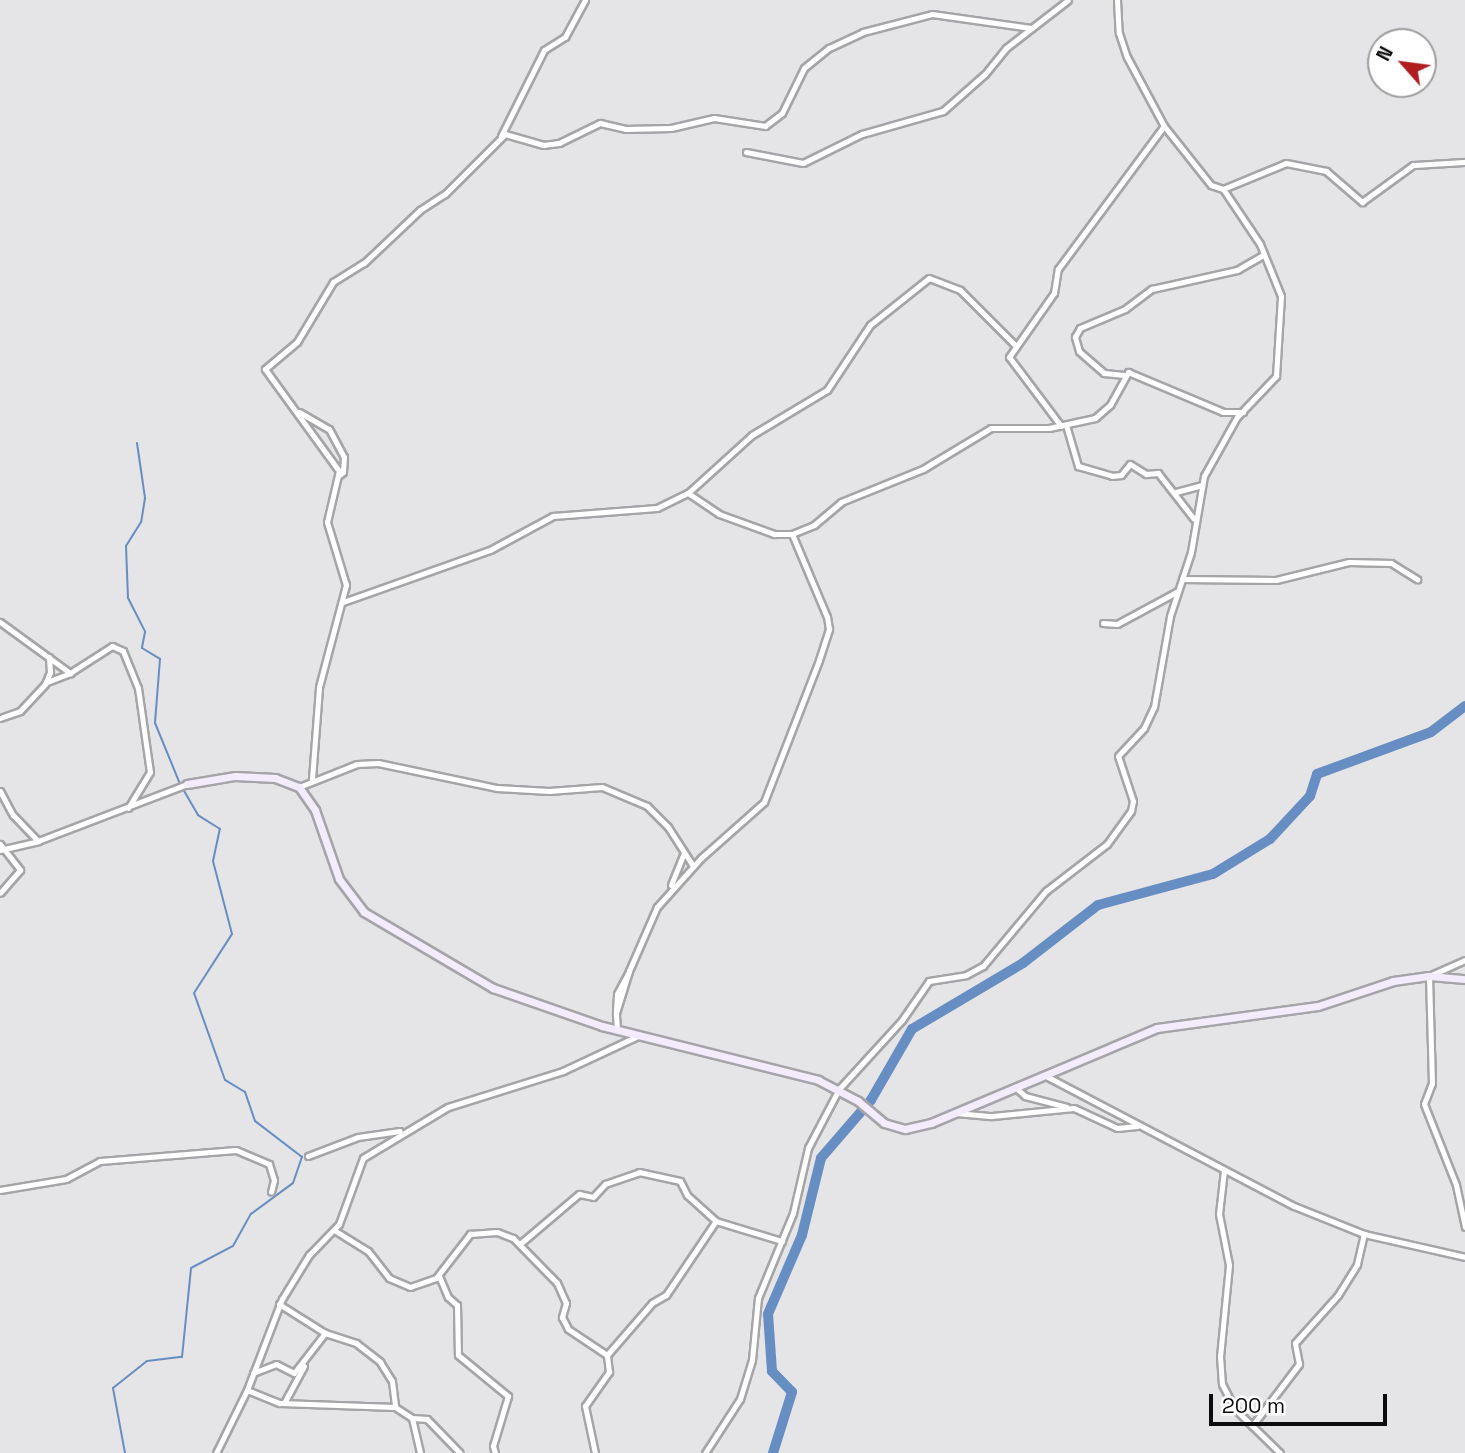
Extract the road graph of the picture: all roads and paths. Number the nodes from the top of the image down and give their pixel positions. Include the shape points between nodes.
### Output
1 (585, 0) edge
2 (1068, 0) edge
3 (1117, 0) edge
4 (1031, 27) junction
5 (1164, 126) junction
6 (501, 136) junction
7 (746, 152) dead end
8 (1465, 162) edge
9 (1223, 189) junction
10 (1263, 255) junction
11 (1015, 345) junction
12 (1124, 375) junction
13 (297, 411) junction
14 (1223, 412) junction
15 (1243, 412) junction
16 (1233, 422) junction
17 (1064, 426) junction
18 (338, 475) junction
19 (1202, 485) junction
20 (1176, 492) junction
21 (688, 494) junction
22 (1195, 520) junction
23 (792, 534) junction
24 (1182, 579) junction
25 (1417, 579) dead end
26 (1178, 591) junction
27 (343, 602) junction
28 (0, 622) edge
29 (1103, 623) dead end
30 (49, 657) junction
31 (70, 673) junction
32 (46, 682) junction
33 (0, 718) edge
34 (312, 779) junction
35 (187, 784) joint
36 (299, 787) junction
37 (0, 791) edge
38 (128, 807) junction
39 (38, 841) junction
40 (0, 844) edge
41 (9, 849) junction
42 (0, 850) edge
43 (684, 853) junction
44 (693, 866) junction
45 (0, 893) edge
46 (663, 896) junction
47 (1465, 960) edge
48 (1429, 976) junction
49 (1465, 979) edge
50 (617, 1029) junction
51 (642, 1033) junction
52 (1042, 1074) junction
53 (1014, 1087) junction
54 (839, 1089) junction
55 (1074, 1108) junction
56 (953, 1113) junction
57 (1139, 1125) junction
58 (403, 1130) junction
59 (308, 1156) dead end
60 (1224, 1170) junction
61 (0, 1190) edge
62 (271, 1192) dead end
63 (716, 1221) junction
64 (1465, 1227) edge
65 (334, 1230) junction
66 (1364, 1234) junction
67 (782, 1241) junction
68 (521, 1243) junction
69 (1465, 1257) edge
70 (439, 1276) junction
71 (279, 1304) junction
72 (325, 1333) junction
73 (607, 1355) junction
74 (307, 1360) junction
75 (253, 1373) junction
76 (247, 1390) junction
77 (284, 1403) junction
78 (395, 1407) junction
79 (412, 1418) junction
80 (1252, 1426) junction
81 (216, 1453) edge
82 (419, 1453) edge
83 (460, 1453) edge
84 (495, 1453) edge
85 (595, 1453) edge
86 (705, 1453) edge
87 (1280, 1453) edge

1 - 6 street via 565,37 544,50
2 - 4 street
3 - 5 street via 1120,41
4 - 6 street via 979,19 964,22 932,14 863,32 829,48 804,68 782,113 765,126 714,118 671,128 625,129 600,123 559,143 543,145
4 - 7 street via 943,111 862,134 803,163
5 - 9 street via 1186,148 1206,181
5 - 11 street via 1058,269 1054,293
6 - 13 street via 445,194 420,210 364,263 333,282 297,342 266,365 269,377
8 - 9 street via 1413,165 1362,202 1326,171 1286,163
9 - 10 street
10 - 12 street via 1237,270 1152,289 1125,309 1080,328 1075,337 1079,351 1104,373
10 - 15 street via 1281,296 1276,376
11 - 17 street via 1011,363
11 - 21 street via 960,290 938,278 925,279 870,325 827,390 752,435
12 - 14 street via 1136,374
12 - 17 street via 1107,409 1095,418
13 - 18 street via 338,467
13 - 18 street via 329,429 344,457 343,472
14 - 15 street
14 - 16 street
15 - 16 street
16 - 19 street
17 - 20 street via 1078,466 1117,476 1133,465 1146,474 1158,473
17 - 23 street via 991,428 923,469 841,502 814,525
18 - 27 street via 327,522 345,570
19 - 20 street
19 - 22 street
20 - 22 street
21 - 23 street via 719,514 767,532
21 - 27 street via 657,508 553,516 490,550
22 - 24 street
23 - 44 street via 801,546 829,629 778,759 770,792 760,807
24 - 25 street via 1276,580 1349,562 1391,563
24 - 26 street
26 - 29 street via 1124,621
26 - 54 street via 1154,707 1144,727 1118,756 1133,801 1126,822 1107,844 1051,885 983,966 966,975 929,981 902,1020
27 - 34 street via 319,687
28 - 30 street
30 - 31 street
30 - 32 street
31 - 32 street
31 - 38 street via 112,646 123,651 128,661 138,688 150,772
32 - 33 street via 20,710
34 - 36 street
34 - 43 street via 357,764 378,763 497,789 602,787 647,806 668,827
35 - 36 street via 235,776 275,778
35 - 38 street
36 - 50 street via 315,810 339,879 364,912 493,988
37 - 39 street via 13,815
38 - 39 street
39 - 41 street
40 - 41 street
41 - 42 street
41 - 45 street via 20,872
43 - 44 street
43 - 46 street
44 - 46 street
46 - 50 street via 617,994
47 - 48 street
48 - 49 street
48 - 52 street via 1393,981 1318,1006 1171,1024 1129,1036
48 - 64 street via 1432,1083 1424,1106 1456,1185
50 - 51 street
51 - 54 street via 796,1073
51 - 58 street via 563,1071 448,1107
52 - 53 street
52 - 57 street
53 - 55 street via 1025,1096
53 - 56 street
54 - 56 street via 884,1123 905,1129
54 - 67 street via 807,1148
55 - 56 street via 1000,1115
55 - 57 street via 1117,1128
57 - 60 street
58 - 59 street via 358,1136
58 - 65 street via 360,1162
60 - 66 street via 1294,1206
60 - 80 street via 1219,1214 1229,1265 1219,1365 1230,1401
61 - 62 street via 66,1179 100,1161 236,1150 269,1164 274,1180
63 - 67 street
63 - 68 street via 687,1195 680,1181 635,1172 601,1186 593,1197 579,1194
63 - 73 street via 666,1294
65 - 70 street via 368,1251 385,1275 402,1286
65 - 71 street via 309,1255
66 - 69 street
66 - 80 street via 1357,1264 1338,1295 1295,1343 1299,1364
67 - 86 street via 758,1298 752,1360 740,1399
68 - 70 street via 497,1232 473,1233
68 - 73 street via 525,1254 549,1271 557,1283 566,1303 562,1317 569,1329
70 - 84 street via 457,1305 458,1354 509,1396 493,1445
71 - 72 street
71 - 75 street
72 - 74 street
72 - 78 street via 356,1343 380,1362 392,1381
73 - 85 street via 609,1372 585,1406
74 - 75 street via 294,1373 276,1364
74 - 77 street
75 - 76 street
76 - 77 street
76 - 81 street
77 - 78 street
78 - 79 street
79 - 82 street
79 - 83 street via 426,1419
80 - 87 street

